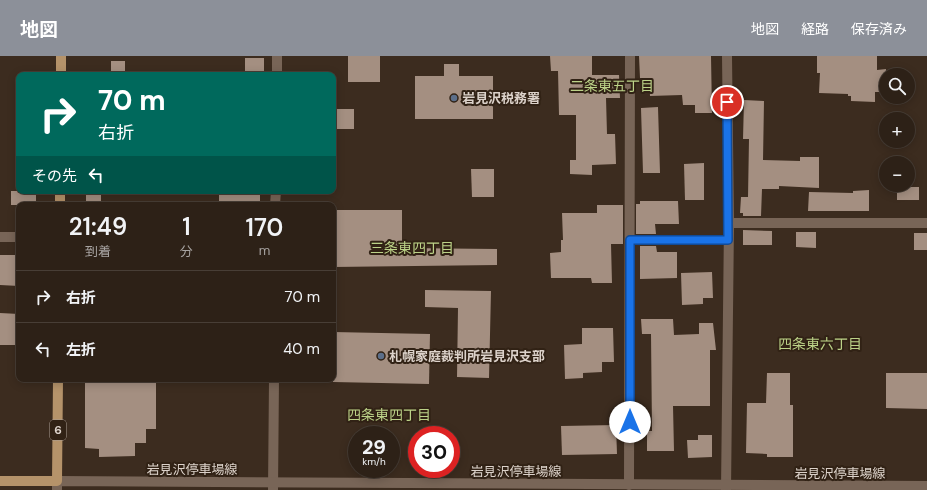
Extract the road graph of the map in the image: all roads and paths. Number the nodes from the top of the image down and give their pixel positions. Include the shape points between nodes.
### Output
1 (61, 56) edge
2 (277, 56) edge
3 (630, 56) edge
4 (727, 56) edge
5 (61, 72) edge
6 (277, 72) edge
7 (728, 223) junction
8 (927, 223) edge
9 (0, 237) edge
10 (16, 237) edge
11 (630, 240) junction
12 (728, 240) junction
13 (58, 382) edge
14 (274, 382) edge
15 (0, 481) edge
16 (630, 485) junction
17 (57, 486) edge
18 (273, 486) edge
19 (927, 486) edge
20 (506, 487) edge
21 (611, 487) edge
22 (726, 487) edge

1 - 5 main road
2 - 6 street
3 - 11 street
4 - 7 street
7 - 8 street
7 - 12 street
9 - 10 street
11 - 12 street
11 - 16 street
12 - 22 street
13 - 17 main road, 6
14 - 18 street
15 - 17 main road
16 - 21 street, 岩見沢停車場線
16 - 22 street, 岩見沢停車場線
17 - 18 street, 岩見沢停車場線
18 - 20 street, 岩見沢停車場線
19 - 22 street, 岩見沢停車場線
20 - 21 street, 岩見沢停車場線

